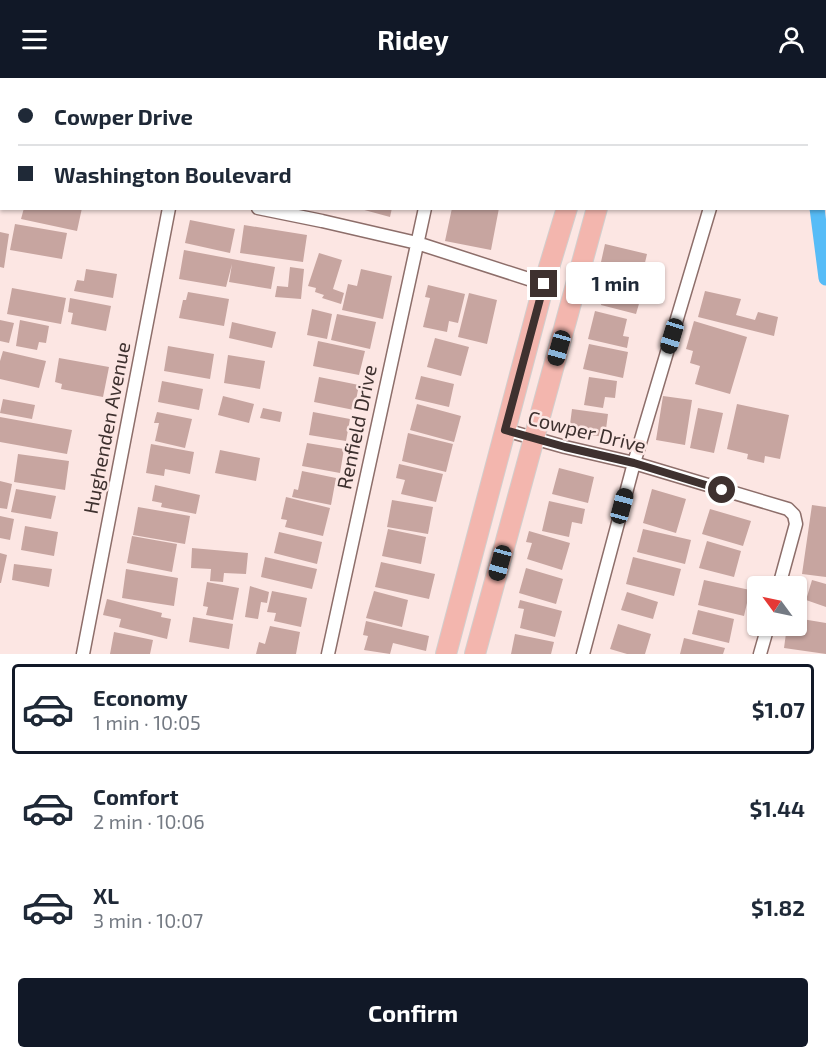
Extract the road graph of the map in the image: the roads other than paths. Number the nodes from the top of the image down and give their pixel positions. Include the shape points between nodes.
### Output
1 (170, 210) edge
2 (269, 210) edge
3 (425, 210) edge
4 (566, 210) edge
5 (596, 210) edge
6 (709, 210) edge
7 (417, 243) junction
8 (544, 284) junction
9 (505, 430) junction
10 (533, 439) junction
11 (634, 463) junction
12 (782, 576) edge
13 (765, 636) edge
14 (83, 654) edge
15 (328, 654) edge
16 (446, 654) edge
17 (475, 654) edge
18 (583, 654) edge
19 (760, 654) edge

1 - 14 street, Hughenden Avenue
2 - 7 street
3 - 7 street, Renfield Drive
4 - 8 highway
5 - 10 highway
6 - 11 street
7 - 8 street
7 - 15 street, Renfield Drive
8 - 9 highway
9 - 10 street, Cowper Drive
9 - 16 highway
10 - 11 street, Cowper Drive
10 - 17 highway
11 - 12 street, Cowper Drive via 788,510 796,524
11 - 18 street
13 - 19 street

